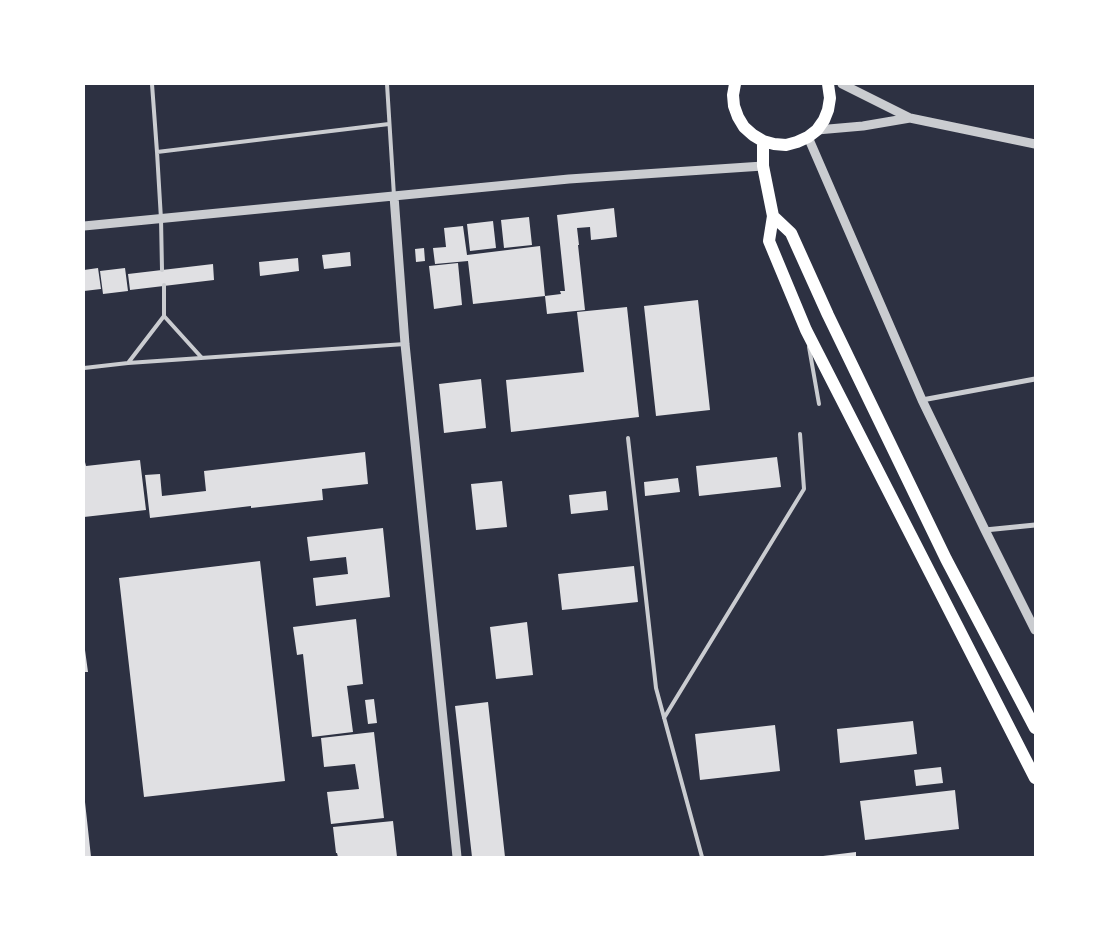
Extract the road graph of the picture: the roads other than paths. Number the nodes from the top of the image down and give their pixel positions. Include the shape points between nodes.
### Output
1 (152, 84) edge
2 (387, 84) edge
3 (735, 84) edge
4 (828, 84) edge
5 (842, 84) edge
6 (910, 118) junction
7 (389, 124) junction
8 (812, 133) junction
9 (763, 141) junction
10 (1035, 144) edge
11 (157, 152) junction
12 (763, 166) junction
13 (394, 196) junction
14 (773, 216) junction
15 (161, 219) junction
16 (84, 226) edge
17 (162, 270) dead end
18 (164, 285) dead end
19 (164, 316) junction
20 (806, 330) junction
21 (405, 344) junction
22 (202, 358) junction
23 (128, 363) junction
24 (84, 368) edge
25 (1035, 379) edge
26 (922, 400) junction
27 (819, 404) dead end
28 (800, 434) dead end
29 (628, 438) dead end
30 (1035, 525) edge
31 (985, 530) junction
32 (1035, 630) edge
33 (664, 718) junction
34 (1035, 728) edge
35 (1035, 778) edge
36 (457, 857) edge
37 (702, 857) edge

1 - 11 lane
2 - 7 lane
3 - 9 main road via 733,95 738,117 744,127
4 - 8 main road via 828,110
5 - 6 street
6 - 8 street
6 - 10 street
7 - 11 lane
7 - 13 lane
8 - 9 main road via 786,145
8 - 26 street
9 - 12 main road
11 - 15 lane
12 - 13 street via 569,179
12 - 14 main road
13 - 15 street
13 - 21 street
14 - 20 main road via 769,241
14 - 34 main road via 790,233 946,559
15 - 16 street
15 - 17 lane
18 - 19 lane
19 - 22 lane
19 - 23 lane
20 - 27 lane
20 - 35 main road
21 - 22 lane
21 - 36 street
22 - 23 lane
23 - 24 lane
25 - 26 street
26 - 31 street
28 - 33 lane via 804,489
29 - 33 lane via 656,688
30 - 31 street
31 - 32 street
33 - 37 lane

